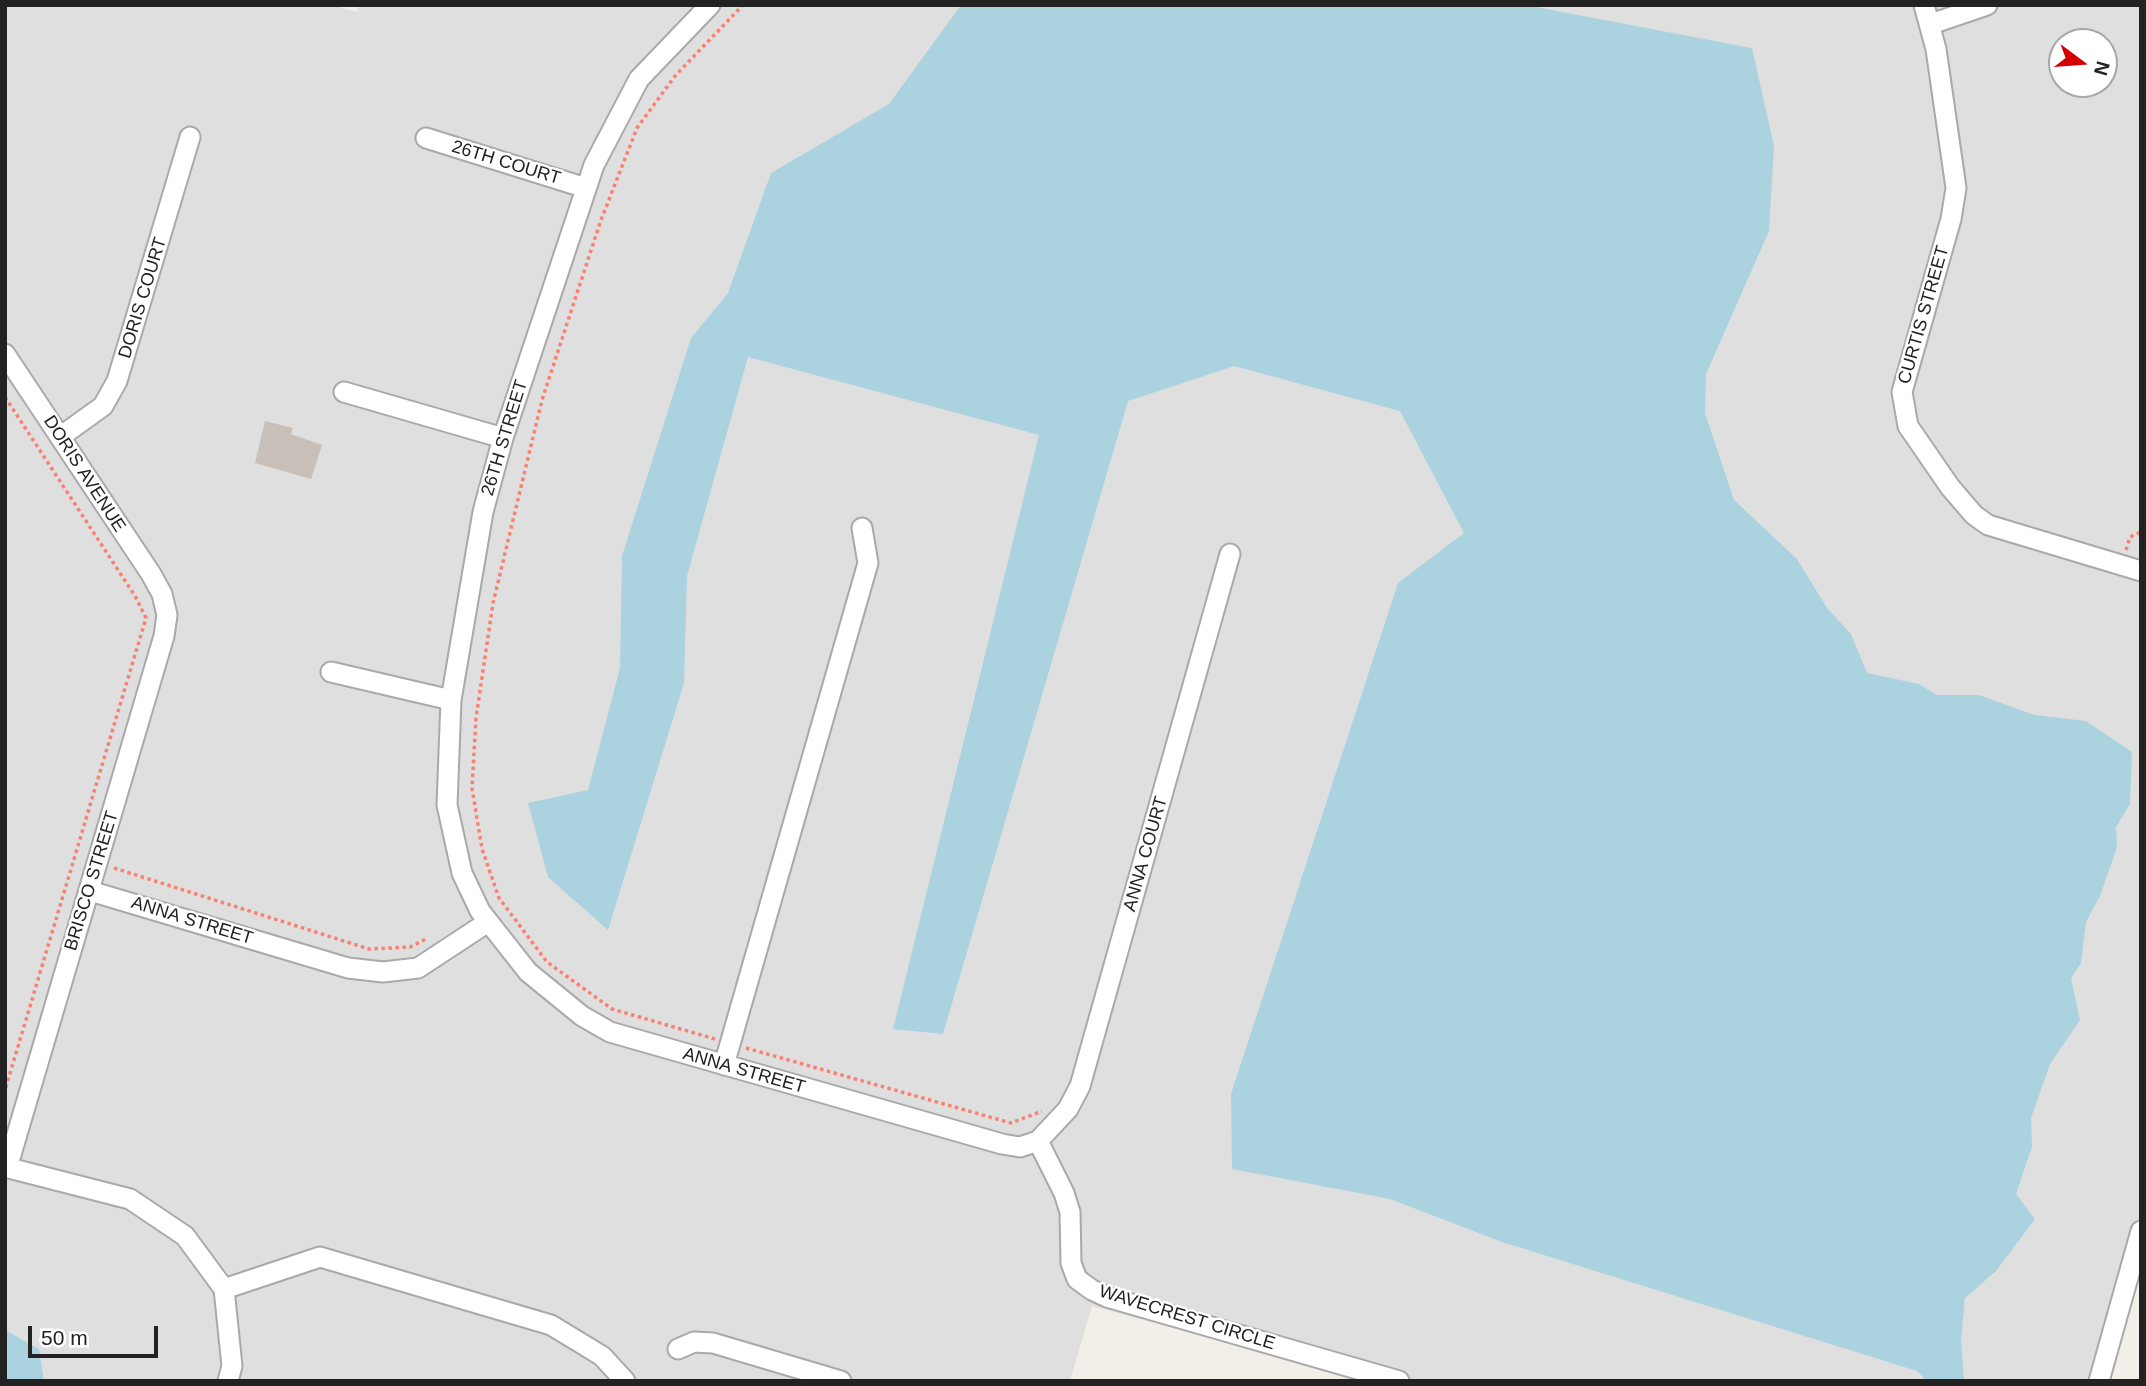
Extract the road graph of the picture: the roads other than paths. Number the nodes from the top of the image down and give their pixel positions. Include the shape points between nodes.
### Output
1 (710, 5) edge
2 (1924, 5) edge
3 (1987, 5) edge
4 (1931, 24) junction
5 (190, 137) dead end
6 (426, 138) dead end
7 (586, 188) junction
8 (5, 354) edge
9 (344, 392) dead end
10 (60, 437) junction
11 (503, 438) junction
12 (862, 528) dead end
13 (1230, 554) dead end
14 (2141, 571) edge
15 (162, 594) joint
16 (331, 672) dead end
17 (451, 700) junction
18 (90, 891) junction
19 (482, 914) junction
20 (724, 1065) junction
21 (1038, 1141) junction
22 (6, 1167) edge
23 (2141, 1231) edge
24 (224, 1289) junction
25 (678, 1349) dead end
26 (228, 1381) edge
27 (625, 1381) edge
28 (841, 1381) edge
29 (1399, 1381) edge
30 (2099, 1381) edge

1 - 7 street, 26TH STREET via 639,79
2 - 4 street, CURTIS STREET
3 - 4 street
4 - 14 street, CURTIS STREET via 1956,188 1902,392 1908,426 1950,486 1988,525
5 - 10 street, DORIS COURT via 117,381 103,405
6 - 7 street, 26TH COURT
7 - 11 street, 26TH STREET
8 - 10 street, DORIS AVENUE
9 - 11 street
10 - 15 street, DORIS AVENUE
11 - 17 street, 26TH STREET via 483,512
12 - 20 street via 868,563
13 - 21 street, ANNA COURT via 1080,1086
15 - 18 street, BRISCO STREET via 167,615 164,636
16 - 17 street
17 - 19 street, 26TH STREET via 447,805 462,873
18 - 19 street, ANNA STREET via 348,968 383,972 418,968
18 - 22 street, BRISCO STREET
19 - 20 street, ANNA STREET via 528,972 582,1016 610,1032
20 - 21 street, ANNA STREET via 1002,1144 1020,1147
21 - 29 street, WAVECREST CIRCLE via 1070,1212 1071,1263 1077,1279 1092,1290
22 - 24 street via 130,1199 185,1236
23 - 30 street
24 - 26 street via 232,1366
24 - 27 street via 320,1257 551,1325 602,1356
25 - 28 street via 694,1342 713,1343

